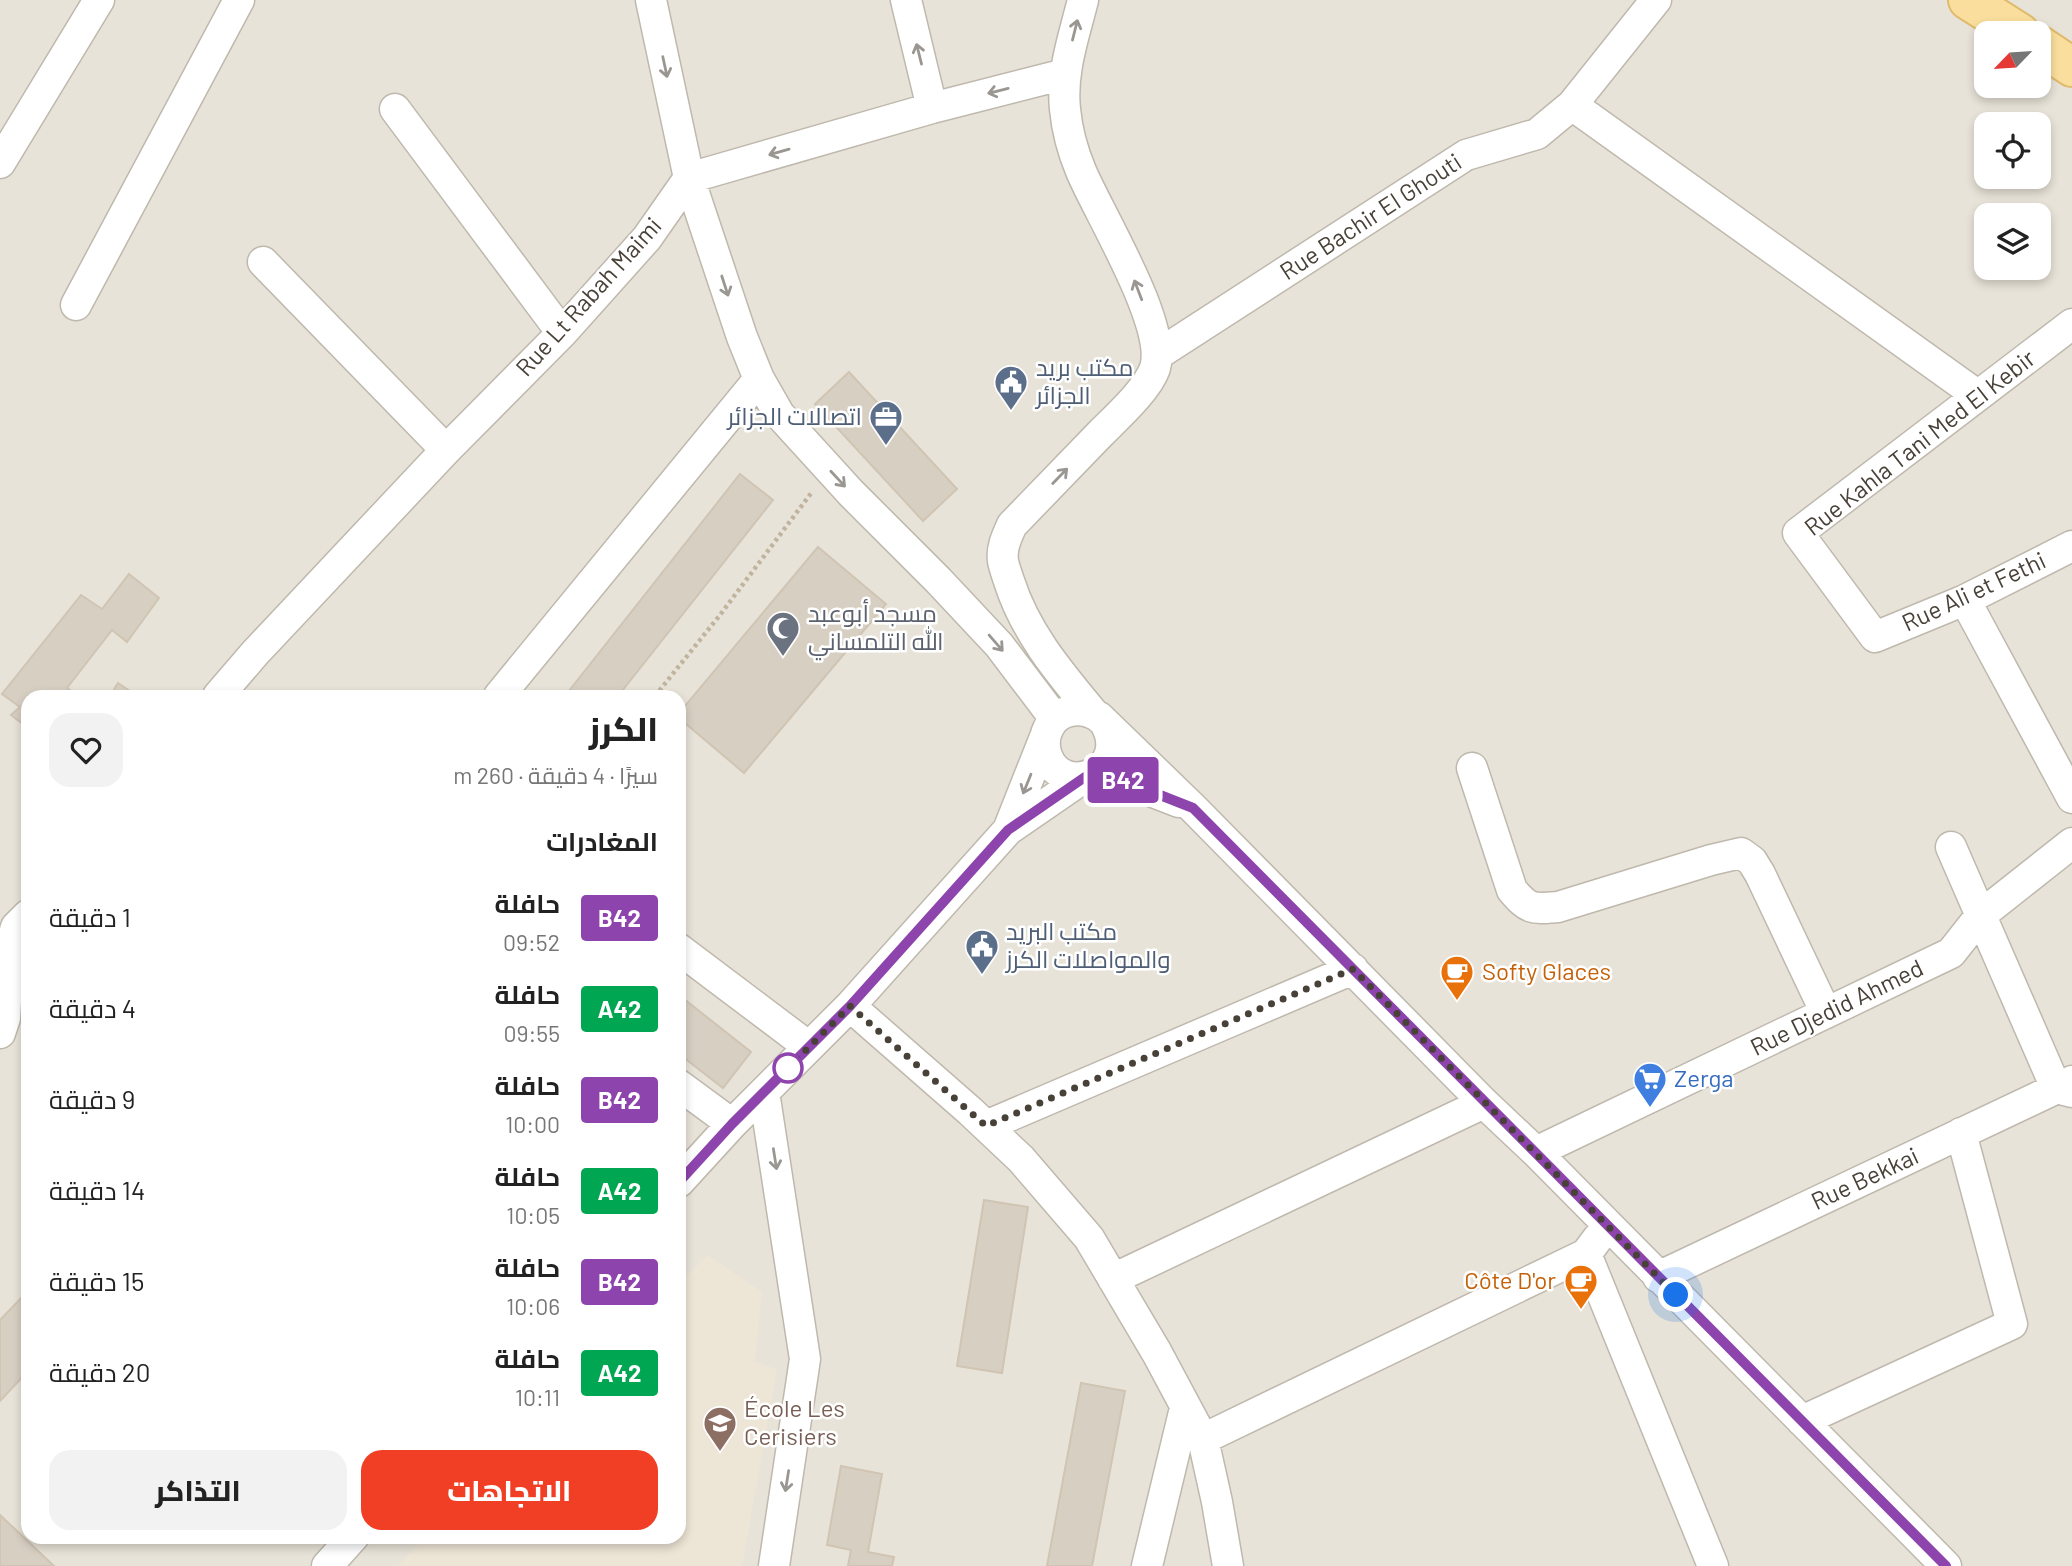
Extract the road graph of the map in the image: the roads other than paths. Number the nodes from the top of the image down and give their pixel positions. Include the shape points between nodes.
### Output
1 (99, 0) edge
2 (239, 0) edge
3 (651, 0) edge
4 (906, 0) edge
5 (1083, 0) edge
6 (1656, 0) edge
7 (1968, 0) edge
8 (2001, 21) edge
9 (1065, 74) junction
10 (1572, 105) junction
11 (932, 108) junction
12 (395, 109) dead end
13 (0, 163) edge
14 (689, 178) junction
15 (263, 262) dead end
16 (76, 305) dead end
17 (2072, 324) edge
18 (562, 333) junction
19 (1157, 355) junction
20 (759, 379) junction
21 (1977, 395) junction
22 (446, 450) junction
23 (2072, 546) edge
24 (1965, 600) junction
25 (1875, 637) joint
26 (223, 690) edge
27 (504, 690) edge
28 (1099, 718) junction
29 (1050, 728) junction
30 (1472, 768) dead end
31 (1092, 774) junction
32 (2072, 798) edge
33 (1193, 808) junction
34 (1008, 830) junction
35 (2072, 843) edge
36 (1951, 847) dead end
37 (1981, 915) junction
38 (21, 922) edge
39 (686, 954) edge
40 (1353, 969) junction
41 (850, 1006) junction
42 (1826, 1013) junction
43 (0, 1033) edge
44 (809, 1047) junction
45 (2067, 1087) edge
46 (686, 1090) edge
47 (764, 1092) junction
48 (1484, 1103) junction
49 (732, 1124) junction
50 (986, 1126) junction
51 (1961, 1133) junction
52 (1536, 1152) junction
53 (686, 1174) edge
54 (1608, 1225) junction
55 (1586, 1254) junction
56 (1658, 1277) junction
57 (1113, 1279) junction
58 (1185, 1408) junction
59 (1802, 1420) junction
60 (1203, 1439) junction
61 (347, 1544) edge
62 (327, 1566) edge
63 (774, 1566) edge
64 (1147, 1566) edge
65 (1228, 1566) edge
66 (1713, 1566) edge
67 (1946, 1566) edge

1 - 13 street
2 - 16 street
3 -> 14 street
11 -> 4 street
9 -> 5 street
6 - 10 street, Rue Bachir El Ghouti
7 - 8 main road
9 -> 11 street
19 -> 9 street via 1152,327 1131,273 1070,139
10 - 19 street, Rue Bachir El Ghouti via 1537,134 1466,155
10 - 21 street
11 -> 14 street
12 - 18 street
14 - 18 street, Rue Lt Rabah Maimi via 647,238
14 -> 20 street
15 - 22 street
17 - 21 street, Rue Kahla Tani Med El Kebir
18 - 22 street, Rue Lt Rabah Maimi
28 -> 19 street via 1042,649 1015,601 1003,561 1004,544 1012,524 1138,395 1154,370
20 - 27 street
20 -> 29 street via 779,414 999,645
21 - 25 street, Rue Kahla Tani Med El Kebir via 1798,533
22 - 26 street, Rue Lt Rabah Maimi
23 - 24 street, Rue Ali et Fethi
24 - 25 street, Rue Ali et Fethi
24 - 32 street
28 - 29 street via 1072,710
28 - 31 street via 1110,732 1111,754
28 - 33 street
29 - 31 street via 1045,748 1055,768 1071,777
29 -> 34 street
30 - 42 street via 1512,890 1525,905 1558,908 1710,860 1741,853 1752,860
31 - 33 street
31 - 34 street
33 - 40 street
34 - 41 street
35 - 37 street, Rue Djedid Ahmed
36 - 37 street
37 - 42 street, Rue Djedid Ahmed via 1951,953
37 - 45 street
38 - 43 street via 9,951
39 - 44 street
40 - 48 street
40 - 50 street
41 - 44 street
41 - 50 street
42 - 52 street, Rue Djedid Ahmed
44 - 47 street
45 - 51 street, Rue Bekkai
46 - 49 street
47 - 49 street
47 -> 63 street via 805,1359
48 - 52 street
48 - 57 street
49 - 53 street
50 - 57 street via 1089,1238
51 - 56 street, Rue Bekkai
51 - 59 street via 2012,1324
52 - 54 street
54 - 55 street
54 - 56 street
55 - 60 street
55 - 66 street
56 - 59 street
57 - 58 street
58 - 60 street
58 - 64 street
59 - 67 street
60 - 65 street
61 - 62 street

